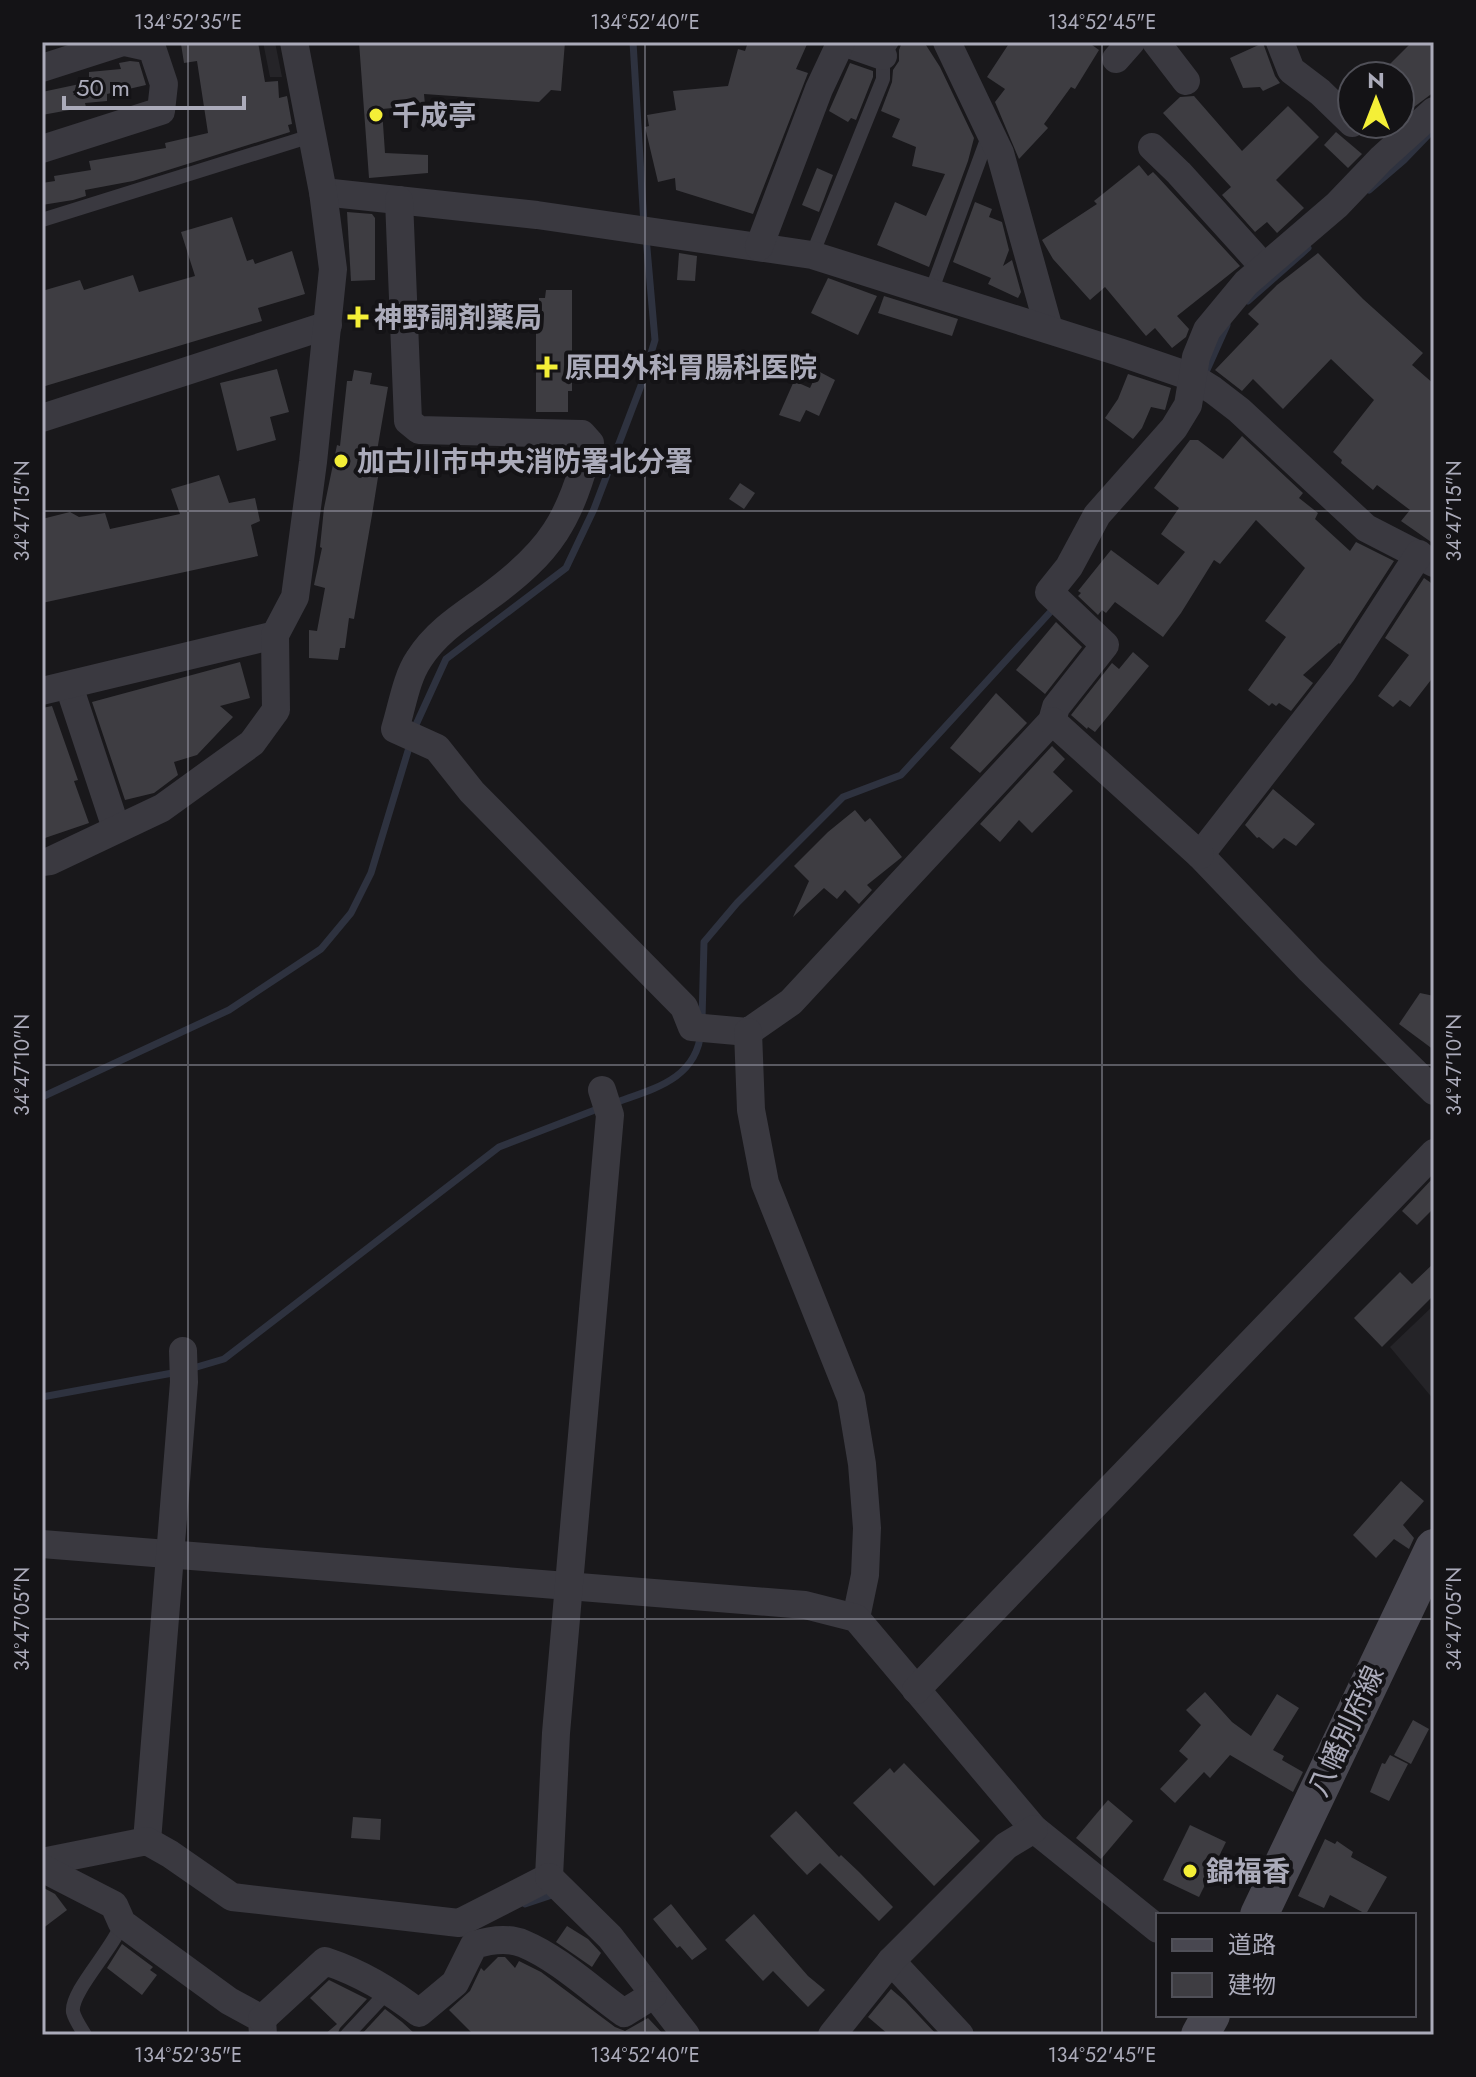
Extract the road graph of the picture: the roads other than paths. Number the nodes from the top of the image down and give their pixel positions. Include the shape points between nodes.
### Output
1 (124, 42) edge
2 (294, 42) edge
3 (842, 42) edge
4 (947, 42) edge
5 (1156, 42) edge
6 (1280, 42) edge
7 (888, 49) edge
8 (42, 68) edge
9 (1186, 81) dead end
10 (1336, 108) edge
11 (1434, 111) edge
12 (991, 130) junction
13 (311, 136) junction
14 (1369, 140) edge
15 (1152, 147) dead end
16 (42, 149) edge
17 (1381, 159) junction
18 (323, 192) junction
19 (399, 200) junction
20 (42, 220) edge
21 (759, 247) junction
22 (812, 255) junction
23 (1264, 267) junction
24 (931, 292) junction
25 (328, 325) junction
26 (1049, 329) junction
27 (1192, 377) junction
28 (42, 418) edge
29 (1427, 558) edge
30 (275, 635) junction
31 (55, 688) edge
32 (1052, 721) junction
33 (116, 828) junction
34 (1200, 855) junction
35 (42, 862) edge
36 (720, 1029) junction
37 (1434, 1091) edge
38 (606, 1103) dead end
39 (1434, 1153) edge
40 (183, 1351) dead end
41 (42, 1544) edge
42 (1434, 1548) edge
43 (170, 1554) junction
44 (569, 1586) junction
45 (856, 1618) junction
46 (916, 1690) junction
47 (1034, 1829) junction
48 (147, 1841) junction
49 (42, 1865) edge
50 (549, 1877) junction
51 (1260, 1913) edge
52 (122, 1923) junction
53 (1156, 1927) edge
54 (891, 1961) junction
55 (389, 1990) junction
56 (653, 1995) junction
57 (1210, 2017) edge
58 (262, 2027) edge
59 (85, 2035) edge
60 (347, 2035) edge
61 (686, 2035) edge
62 (832, 2035) edge
63 (960, 2035) edge
64 (1200, 2035) edge

1 - 8 street
1 - 16 street via 152,48 164,84 161,111
2 - 13 street
3 - 7 street
3 - 21 street
4 - 12 street
5 - 9 street
6 - 10 street via 1291,70
7 - 22 lane via 883,79
11 - 17 street
12 - 24 lane
12 - 26 street
13 - 18 street
13 - 20 lane
14 - 17 street
15 - 23 street via 1188,165
17 - 23 street
18 - 19 street
18 - 25 street via 333,269
19 - 21 street
19 - 36 street via 408,421 419,430 582,434 590,443 562,524 539,556 440,632 417,660 395,729 437,748 472,792 684,1007
21 - 22 street
22 - 24 street
23 - 27 street via 1207,330
24 - 26 street
25 - 28 street
25 - 30 street via 295,597
26 - 27 street
27 - 29 street via 1239,410 1366,528
27 - 32 street via 1188,405 1174,428 1097,515 1049,592 1105,645 1056,707
29 - 34 street
30 - 31 street
30 - 33 street via 276,710 252,743 162,808
31 - 33 street
32 - 34 street
32 - 36 street via 791,1002
33 - 35 street
34 - 37 street
36 - 45 street via 751,1110 765,1183 851,1398 867,1528
38 - 44 street
39 - 46 street
40 - 43 street
41 - 43 street
42 - 51 main road, 八幡別府線
43 - 44 street
43 - 48 street
44 - 45 street via 805,1605
44 - 50 street
45 - 46 street
46 - 47 street
47 - 53 street
47 - 54 street via 1006,1846
48 - 49 street
48 - 50 street via 232,1897 459,1923
49 - 52 street via 114,1905
50 - 56 street via 610,1937
52 - 58 street
52 - 59 lane via 73,2003
54 - 62 street
54 - 63 street
55 - 56 street via 419,2013 455,1983 474,1945 502,1940 522,1942 624,2013
55 - 58 street via 325,1961
55 - 60 lane
56 - 61 street
57 - 64 main road

